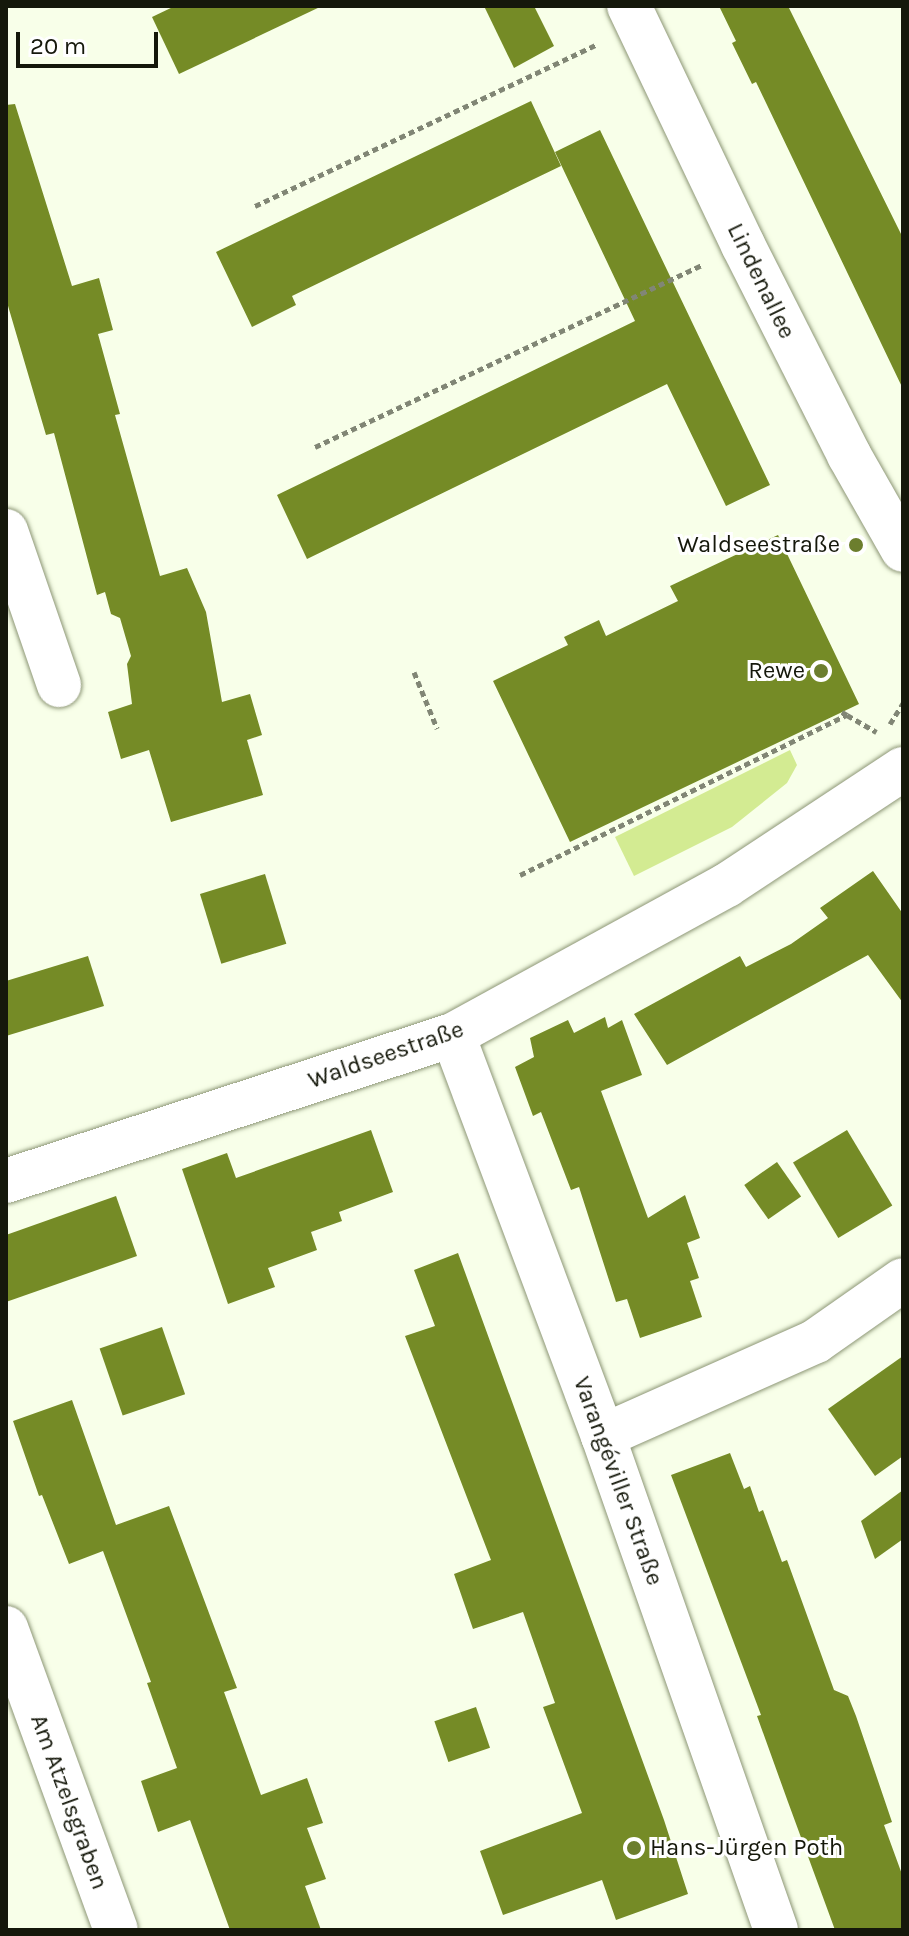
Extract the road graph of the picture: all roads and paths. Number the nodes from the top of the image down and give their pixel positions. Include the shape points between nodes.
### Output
1 (634, 15) edge
2 (255, 206) dead end
3 (743, 245) junction
4 (315, 447) dead end
5 (6, 531) edge
6 (903, 550) edge
7 (414, 672) dead end
8 (59, 685) dead end
9 (437, 728) dead end
10 (892, 752) edge
11 (520, 875) dead end
12 (453, 1035) junction
13 (6, 1181) edge
14 (903, 1280) edge
15 (603, 1436) junction
16 (6, 1628) edge
17 (116, 1930) edge
18 (776, 1930) edge

1 - 2 path
1 - 3 street, Lindenallee
3 - 4 path
3 - 6 street, Lindenallee
5 - 8 street
7 - 9 path
10 - 11 path via 844,714
10 - 12 street, Waldseestraße via 727,885
12 - 13 street, Waldseestraße
12 - 15 street, Varangéviller Straße
14 - 15 street via 816,1341
15 - 18 street, Varangéviller Straße
16 - 17 street, Am Atzelsgraben

